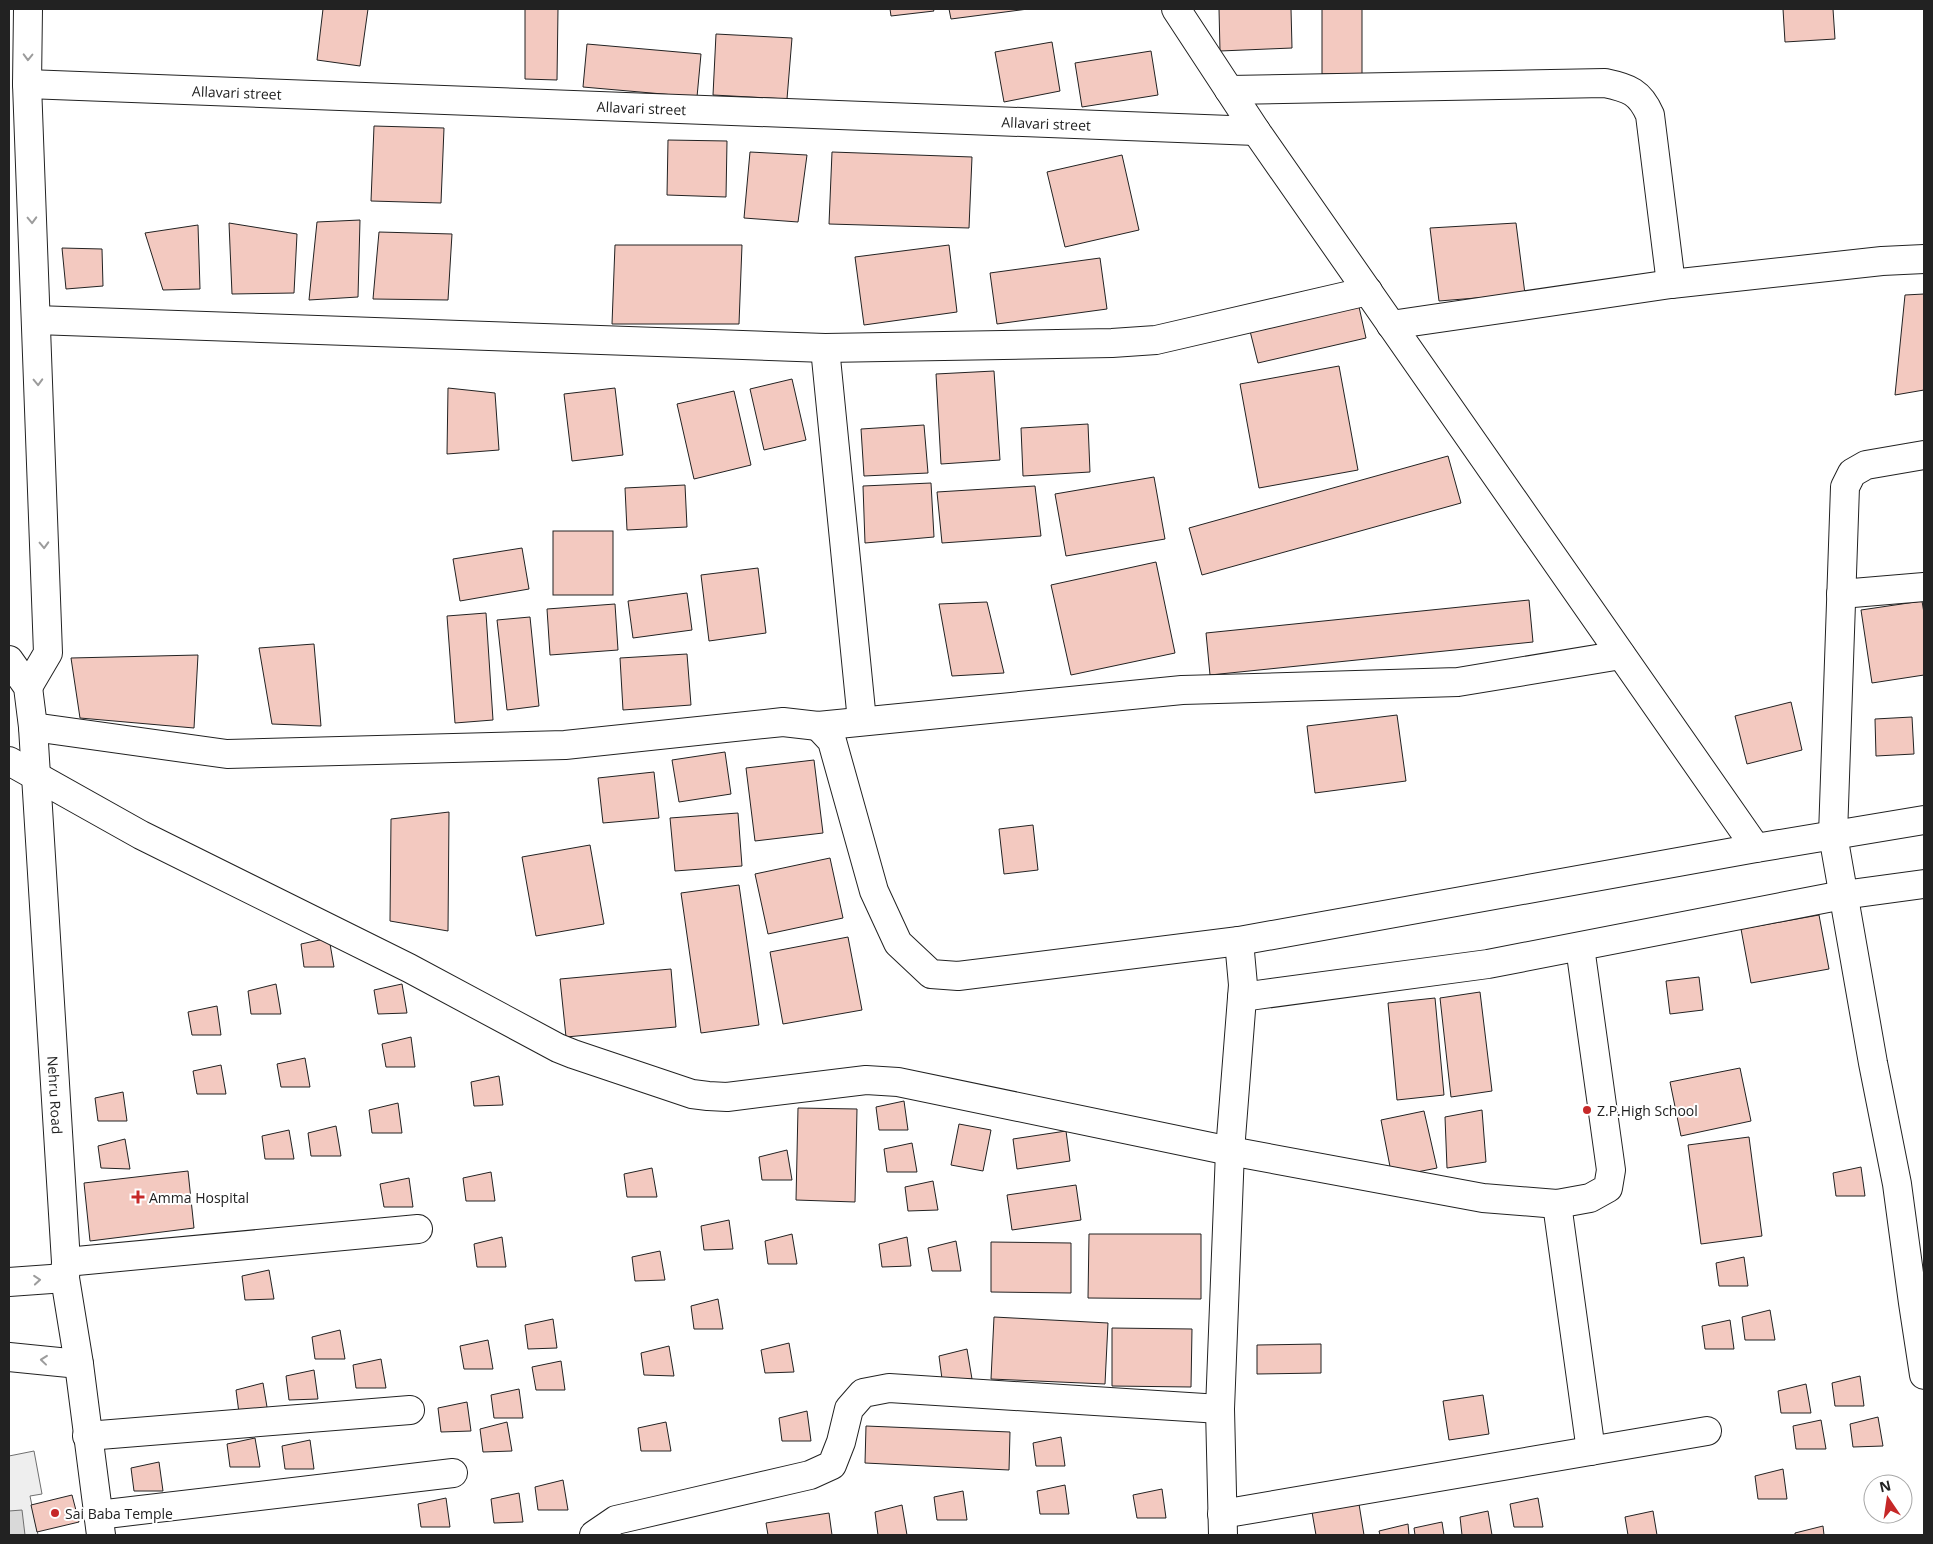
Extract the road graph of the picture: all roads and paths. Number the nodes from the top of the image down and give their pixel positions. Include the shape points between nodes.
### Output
1 (28, 9) edge
2 (1176, 9) edge
3 (27, 84) junction
4 (1229, 90) junction
5 (1256, 131) junction
6 (1924, 258) edge
7 (1671, 284) junction
8 (1368, 292) junction
9 (36, 320) junction
10 (1391, 325) junction
11 (825, 348) junction
12 (1924, 455) edge
13 (1924, 587) edge
14 (1841, 594) junction
15 (1621, 655) junction
16 (9, 660) edge
17 (28, 686) junction
18 (862, 721) junction
19 (818, 726) junction
20 (33, 727) junction
21 (9, 760) edge
22 (36, 775) junction
23 (1924, 820) edge
24 (1835, 844) junction
25 (1756, 848) junction
26 (1924, 884) edge
27 (1842, 890) junction
28 (1580, 947) junction
29 (1240, 949) junction
30 (1242, 991) junction
31 (1230, 1151) junction
32 (1557, 1204) junction
33 (418, 1229) dead end
34 (65, 1270) junction
35 (9, 1282) edge
36 (9, 1357) edge
37 (79, 1364) junction
38 (1924, 1375) edge
39 (1220, 1409) junction
40 (410, 1410) dead end
41 (1707, 1432) dead end
42 (87, 1436) junction
43 (1591, 1451) junction
44 (453, 1473) dead end
45 (100, 1525) edge
46 (1222, 1525) edge
47 (594, 1535) edge

1 -> 3 street
2 - 4 street
3 - 5 street, Allavari street
3 -> 9 street
4 - 5 street
4 - 7 street via 1605,83 1624,87 1636,93 1650,115
5 - 8 street
6 - 7 street
7 - 10 street
8 - 10 street
8 - 11 street via 1156,340
9 - 11 street
9 -> 17 street via 48,653
10 - 15 street
11 - 18 street
12 - 14 street via 1866,465 1852,473 1845,488
13 - 14 street
14 - 24 street
15 - 18 street via 1458,682 1182,690
15 - 25 street
16 - 17 street, Nehru Road
17 - 20 street, Nehru Road
18 - 19 street
19 - 20 street via 783,722 565,745 227,754
19 - 29 street via 832,741 874,891 898,944 931,974 958,976 1073,960
20 - 22 street, Nehru Road
21 - 22 street
22 - 31 street via 142,835 409,968 558,1048 692,1094 727,1097 881,1080
22 - 34 street, Nehru Road
23 - 24 street
24 - 25 street
24 - 27 street
25 - 29 street
26 - 27 street
27 - 28 street
27 - 38 street via 1897,1184
28 - 30 street via 1488,964
28 - 32 street via 1611,1170 1608,1188 1590,1198
29 - 30 street
30 - 31 street
31 - 32 street via 1483,1198
31 - 39 street
32 - 43 street
33 - 34 street
35 -> 34 street
34 - 37 street, Nehru Road
37 -> 36 street
37 - 42 street, Nehru Road
39 - 46 street
39 - 47 street via 889,1388 864,1393 849,1409 832,1465 810,1475 616,1520
40 - 42 street
41 - 43 street
42 - 45 street, Nehru Road
43 - 46 street
44 - 45 street

